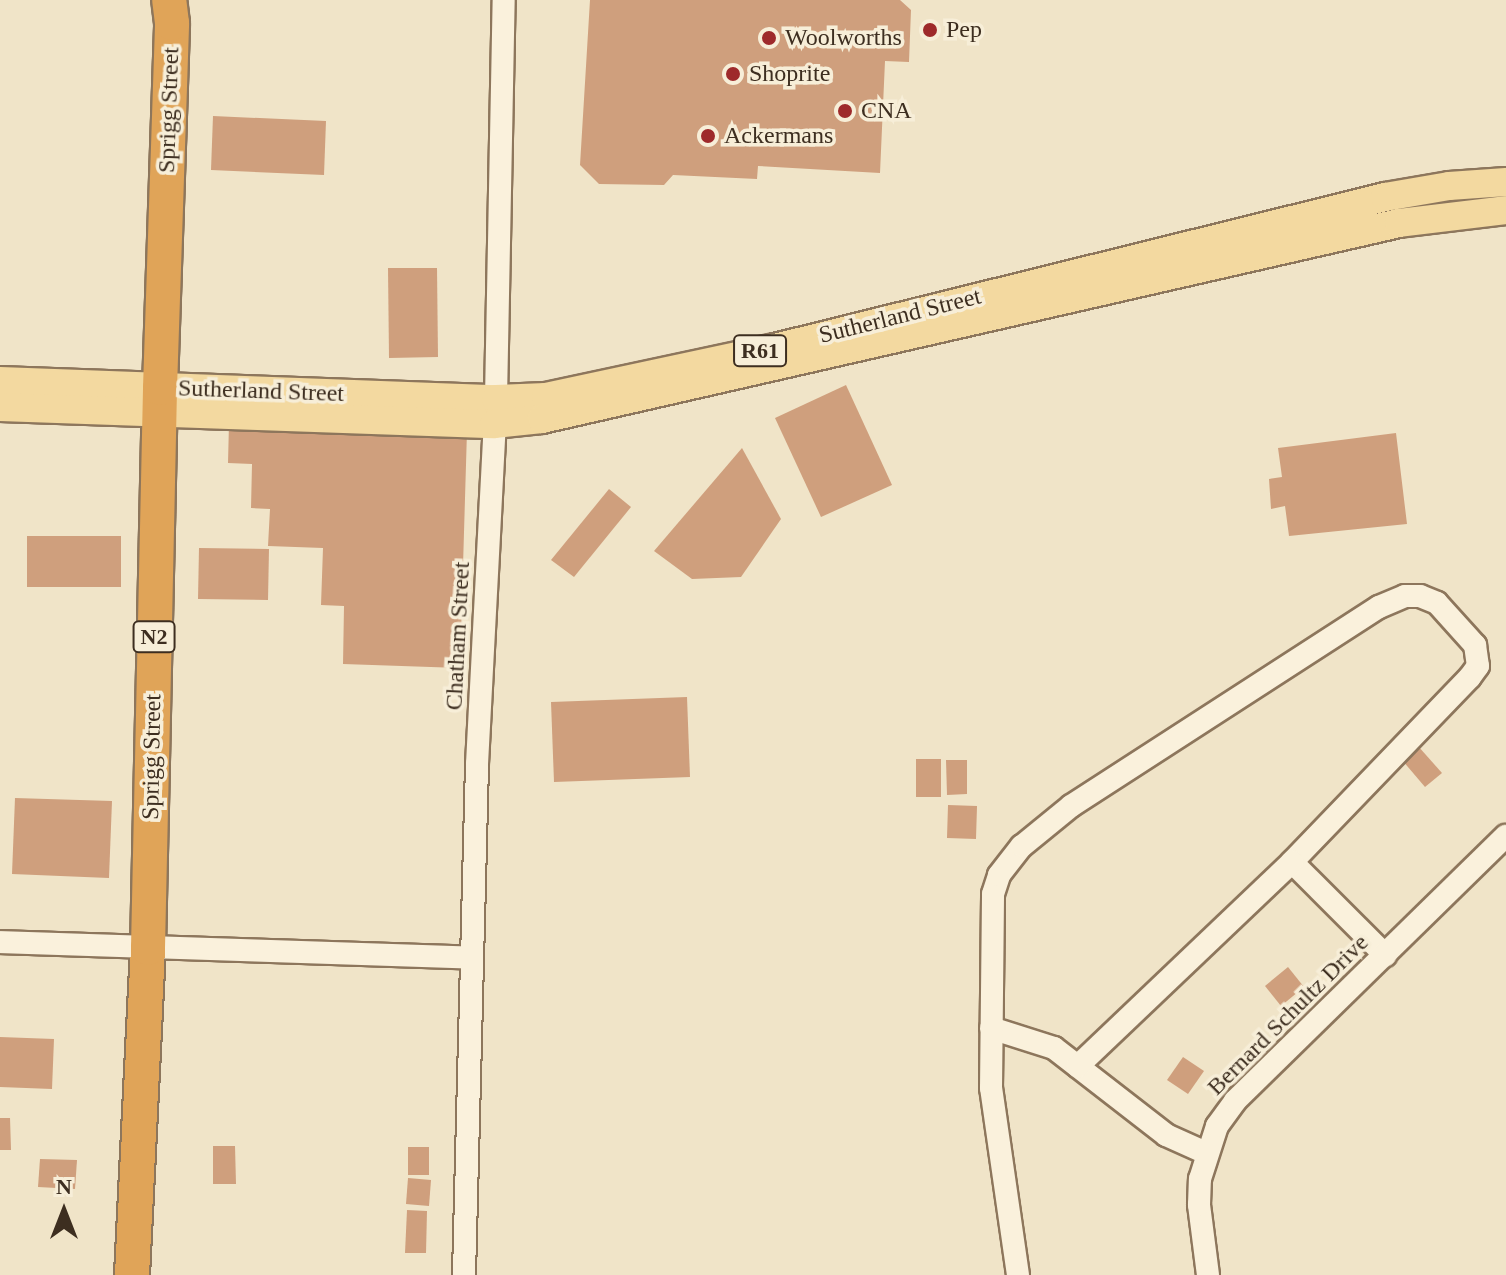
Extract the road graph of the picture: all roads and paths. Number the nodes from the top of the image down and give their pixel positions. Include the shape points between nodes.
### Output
1 (169, 0) edge
2 (504, 0) edge
3 (1506, 182) edge
4 (1506, 210) edge
5 (0, 381) edge
6 (159, 401) junction
7 (0, 407) edge
8 (495, 412) junction
9 (1506, 836) edge
10 (1292, 862) junction
11 (0, 942) edge
12 (148, 948) junction
13 (1385, 955) junction
14 (472, 958) junction
15 (991, 1028) junction
16 (1078, 1066) junction
17 (1206, 1153) junction
18 (132, 1275) edge
19 (464, 1275) edge
20 (1018, 1275) edge
21 (1208, 1275) edge

1 - 6 highway, Sprigg Street / N2
2 - 8 street, Chatham Street
3 - 8 main road, Sutherland Street / R61 via 1385,197
4 - 8 main road, Sutherland Street / R61 via 1399,223 590,410
5 - 6 main road, Sutherland Street / R61
6 - 7 main road, Sutherland Street / R61
6 - 8 main road, Sutherland Street / R61
6 - 12 highway, Sprigg Street / N2
8 - 14 street, Chatham Street
9 - 13 street, Bernard Schultz Drive
10 - 13 street
10 - 15 street via 1478,666 1475,645 1437,603 1405,596 1379,607 1071,806 1022,846 999,875 993,894
10 - 16 street
11 - 12 street
12 - 14 street
12 - 18 highway, Sprigg Street / N2
13 - 17 street, Bernard Schultz Drive via 1235,1101
14 - 19 street, Chatham Street
15 - 16 street via 1054,1048
15 - 20 street via 991,1088
16 - 17 street via 1166,1135
17 - 21 street, Bernard Schultz Drive via 1199,1205

